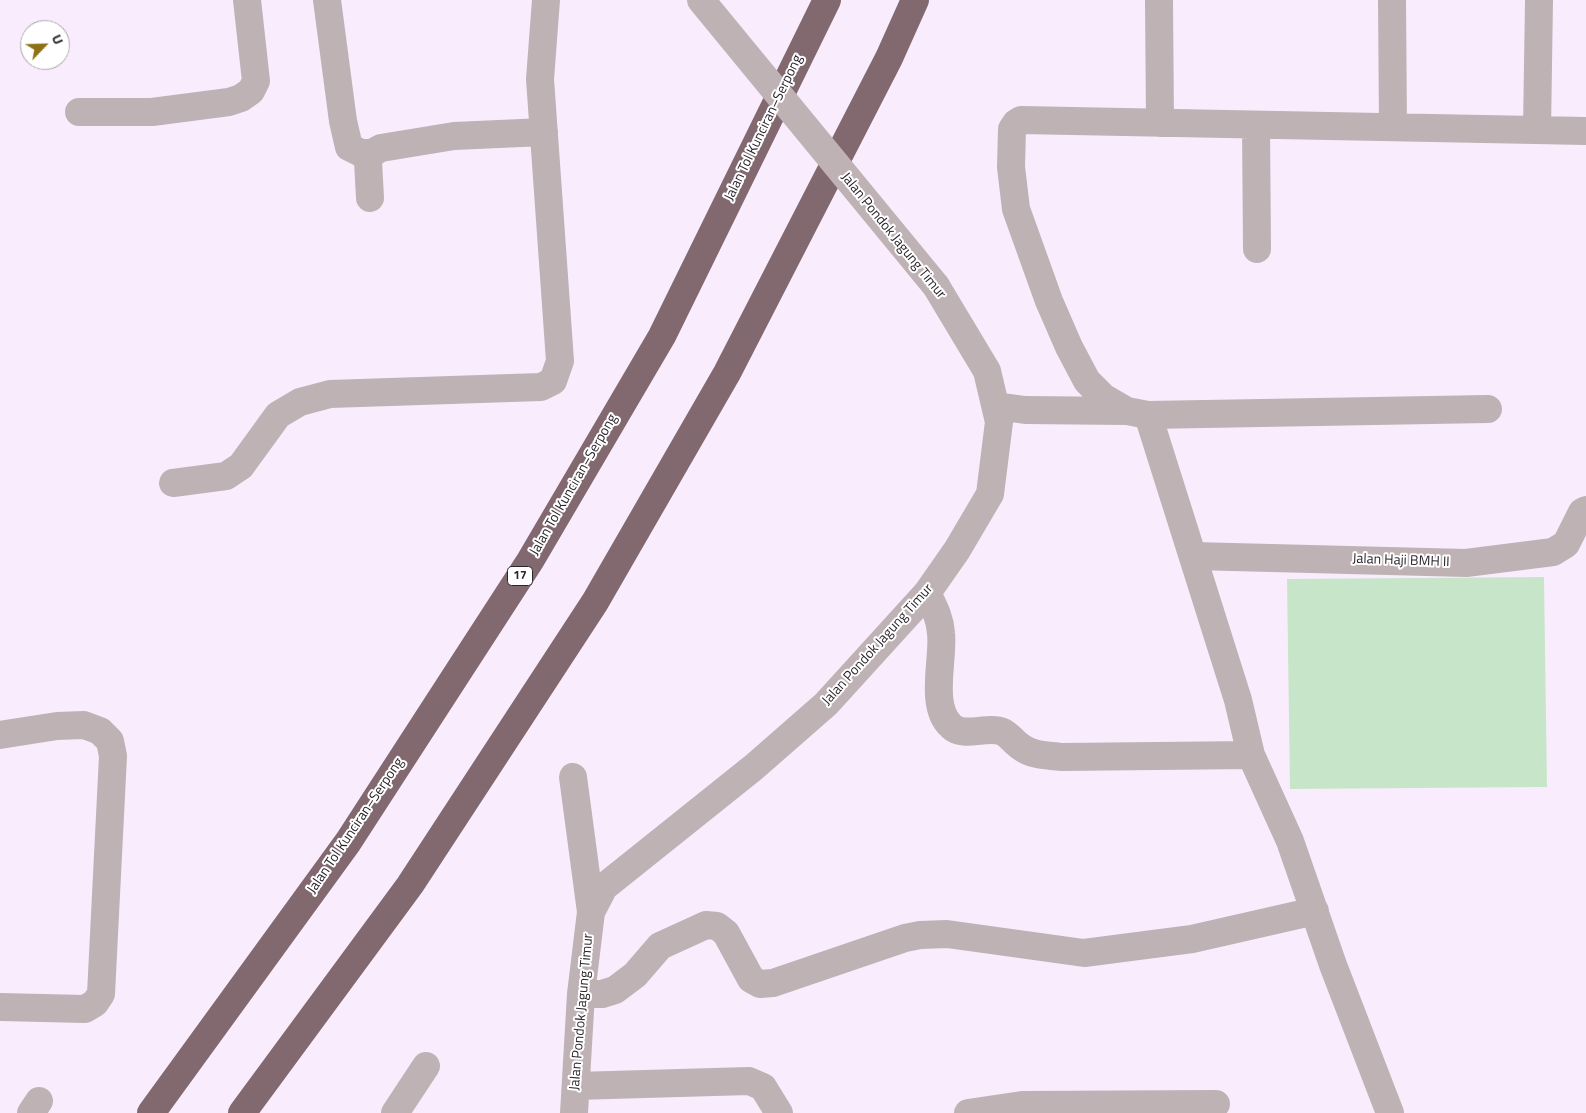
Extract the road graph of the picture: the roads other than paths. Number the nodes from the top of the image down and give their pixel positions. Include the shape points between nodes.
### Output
1 (247, 0) edge
2 (328, 0) edge
3 (546, 0) edge
4 (700, 0) edge
5 (827, 0) edge
6 (914, 0) edge
7 (1159, 0) edge
8 (1392, 0) edge
9 (1539, 0) edge
10 (79, 112) dead end
11 (1160, 123) junction
12 (1256, 125) junction
13 (1392, 127) junction
14 (1536, 130) junction
15 (1586, 131) edge
16 (544, 132) junction
17 (372, 153) junction
18 (370, 198) dead end
19 (1257, 248) dead end
20 (996, 406) junction
21 (1488, 408) dead end
22 (1138, 413) junction
23 (173, 482) dead end
24 (1586, 510) edge
25 (1193, 556) junction
26 (927, 593) junction
27 (0, 735) edge
28 (1251, 755) junction
29 (573, 777) dead end
30 (1314, 911) junction
31 (591, 912) junction
32 (581, 994) junction
33 (0, 1007) edge
34 (426, 1066) dead end
35 (576, 1086) junction
36 (1216, 1104) dead end
37 (1022, 1109) edge
38 (150, 1113) edge
39 (242, 1113) edge
40 (395, 1113) edge
41 (574, 1113) edge
42 (779, 1113) edge
43 (968, 1113) edge
44 (1390, 1113) edge

1 - 10 street via 256,82 252,91 242,98 152,112
2 - 17 street via 349,147 361,153
3 - 16 street via 540,79
4 - 20 street, Jalan Pondok Jagung Timur, bridge via 936,286 987,371
5 - 38 highway, Jalan Tol Kunciran–Serpong / 17 via 662,336 530,561 348,842
6 - 39 highway via 888,58 727,373 595,602 410,885
7 - 11 street
8 - 13 street
9 - 14 street
11 - 12 street
11 - 22 street via 1021,120 1012,129 1011,167 1016,209 1069,347 1087,380 1102,397
12 - 13 street
12 - 19 street
13 - 14 street
14 - 15 street
16 - 17 street via 454,136 381,148
16 - 23 street via 560,361 553,381 541,387 330,394 300,402 278,415 241,466 226,476
17 - 18 street via 368,161
20 - 22 street via 1025,410
20 - 26 street, Jalan Pondok Jagung Timur via 999,422 990,494
21 - 22 street
22 - 25 street
24 - 25 street, Jalan Haji BMH II via 1566,544 1553,552 1466,563
25 - 28 street via 1238,700
26 - 28 street via 939,618 942,635 939,699 951,727 962,732 1003,732 1034,754 1061,757
26 - 31 street, Jalan Pondok Jagung Timur via 826,704 754,767 604,886
27 - 33 street via 84,725 100,731 110,741 113,756 101,994 85,1009
28 - 30 street via 1290,841
29 - 31 street, Jalan Pondok Jagung Timur
30 - 32 street via 1192,939 1084,953 947,934 920,935 773,983 760,984 751,979 726,933 717,926 706,924 660,946 635,975 615,990
30 - 44 street
31 - 32 street, Jalan Pondok Jagung Timur
32 - 35 street, Jalan Pondok Jagung Timur
34 - 40 street
35 - 41 street, Jalan Pondok Jagung Timur
35 - 42 street via 749,1081 763,1087
36 - 37 street
37 - 43 street

